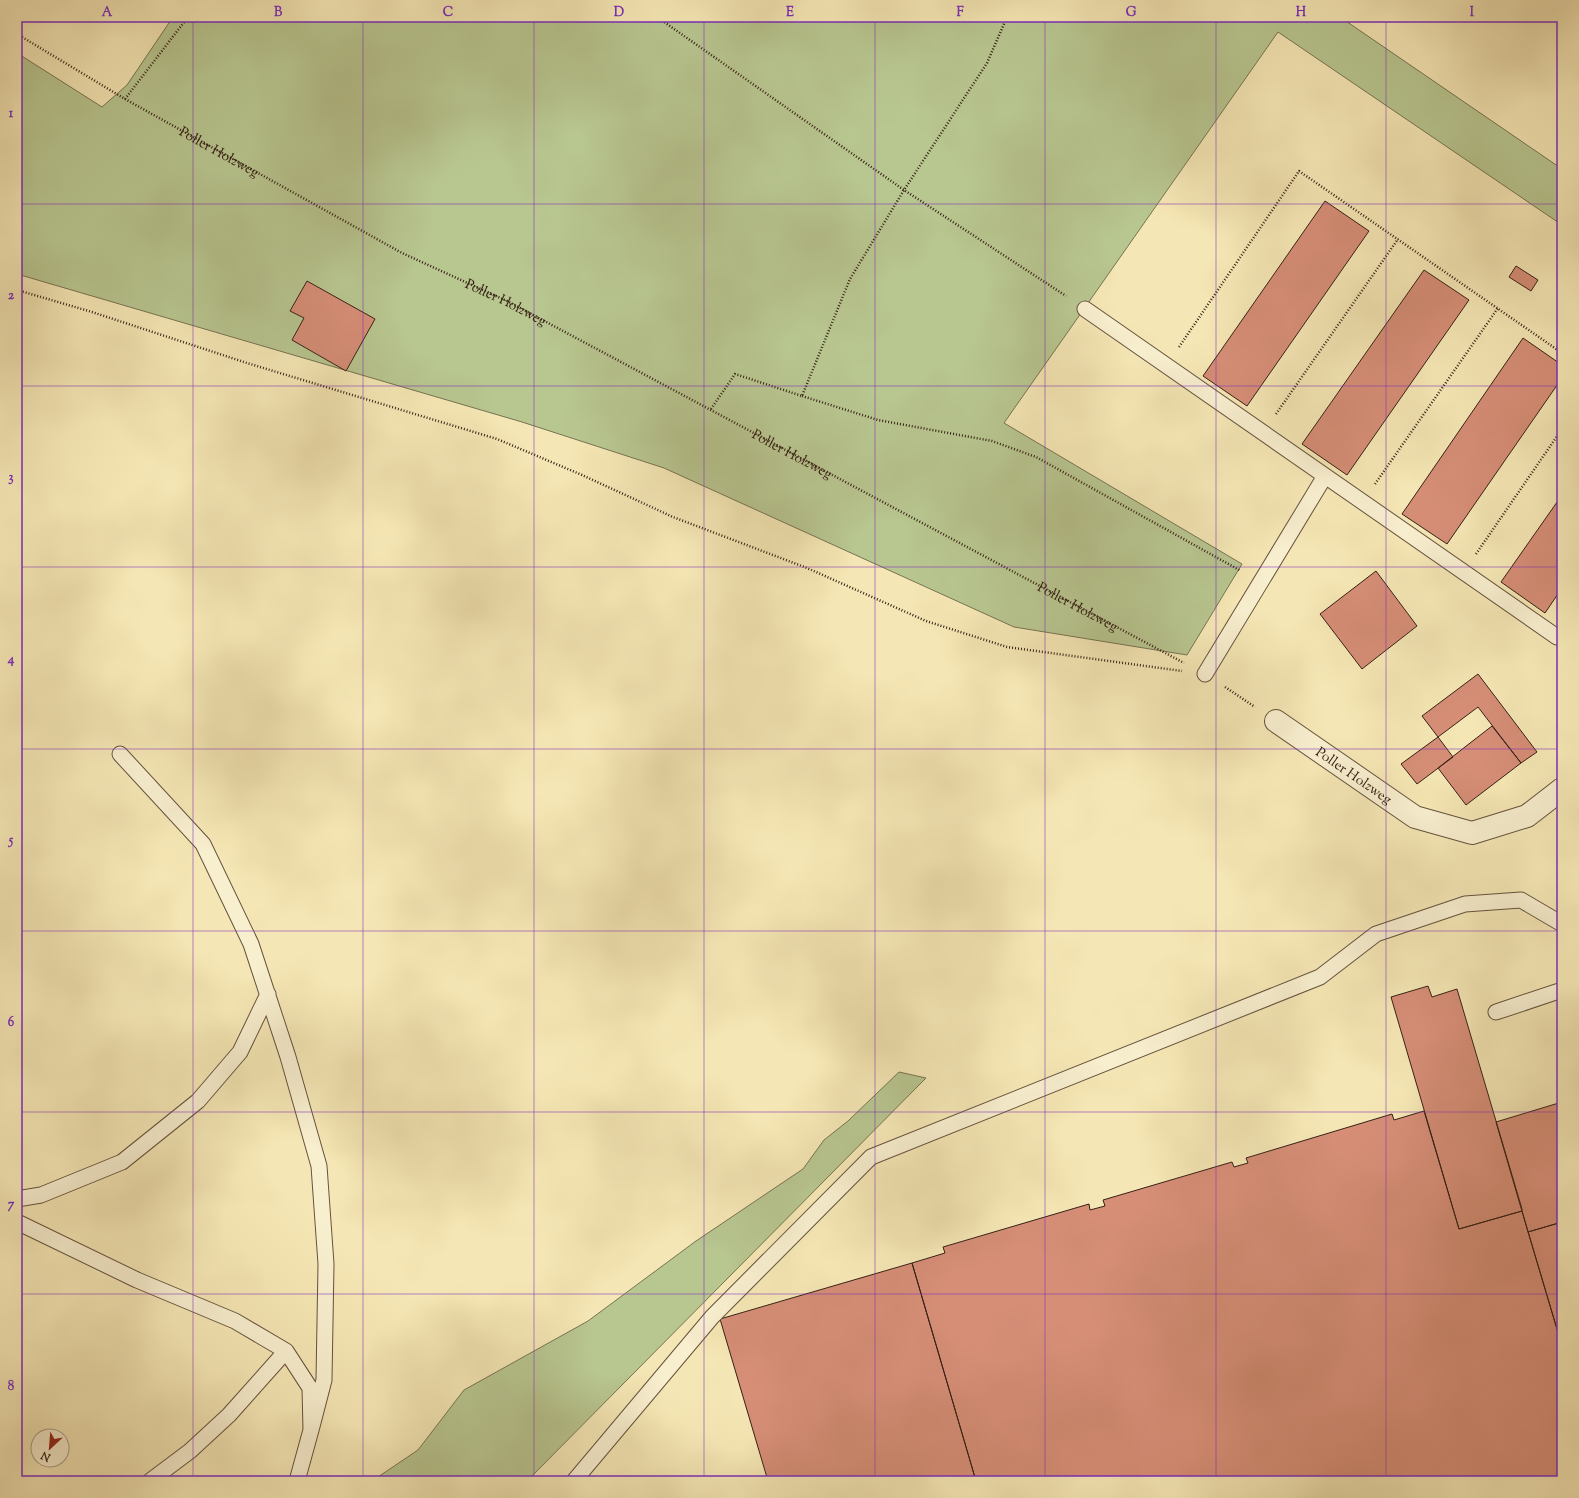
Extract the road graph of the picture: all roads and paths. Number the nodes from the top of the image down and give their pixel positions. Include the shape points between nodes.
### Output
1 (188, 17) edge
2 (657, 17) edge
3 (1007, 17) edge
4 (17, 34) edge
5 (125, 99) junction
6 (904, 190) junction
7 (1398, 239) junction
8 (17, 290) edge
9 (1498, 308) junction
10 (1085, 309) joint
11 (1562, 352) edge
12 (1166, 365) junction
13 (802, 396) junction
14 (711, 409) junction
15 (1562, 429) edge
16 (1263, 433) junction
17 (1325, 476) junction
18 (1363, 502) junction
19 (1463, 572) junction
20 (1260, 582) junction
21 (1556, 637) dead end
22 (1168, 669) dead end
23 (1205, 674) junction
24 (1276, 721) joint
25 (120, 754) dead end
26 (1562, 789) edge
27 (1562, 924) edge
28 (1562, 990) edge
29 (268, 994) junction
30 (1496, 1012) dead end
31 (17, 1199) edge
32 (17, 1222) edge
33 (286, 1351) junction
34 (311, 1430) junction
35 (150, 1481) edge
36 (296, 1481) edge
37 (574, 1481) edge

1 - 5 path
2 - 6 path
3 - 6 path via 987,63
4 - 5 path, Poller Holzweg
5 - 14 path, Poller Holzweg via 402,252 507,301
6 - 10 path
6 - 13 path via 850,279
7 - 9 path
7 - 12 path via 1300,171
7 - 16 path
8 - 22 path via 497,439 673,517 807,568 933,624 1007,647
9 - 11 path
9 - 18 path
10 - 12 lane
12 - 16 lane
13 - 14 path via 735,374
13 - 20 path via 878,420 992,441 1036,457
14 - 23 path, Poller Holzweg
15 - 19 path
16 - 17 lane
17 - 18 lane
17 - 20 lane
18 - 19 lane
19 - 21 lane
20 - 23 lane
23 - 24 path, Poller Holzweg
24 - 26 street, Poller Holzweg via 1415,817 1472,833 1527,816
25 - 29 lane via 203,844 251,944
27 - 37 lane via 1521,900 1458,906 1376,934 1320,977 872,1157 712,1317
28 - 30 lane
29 - 31 lane via 240,1052 198,1101 122,1162 41,1195
29 - 34 lane via 319,1166 326,1264 324,1380
32 - 33 lane via 137,1280 235,1322
33 - 34 lane via 310,1388
33 - 35 lane via 229,1415 190,1451
34 - 36 lane

